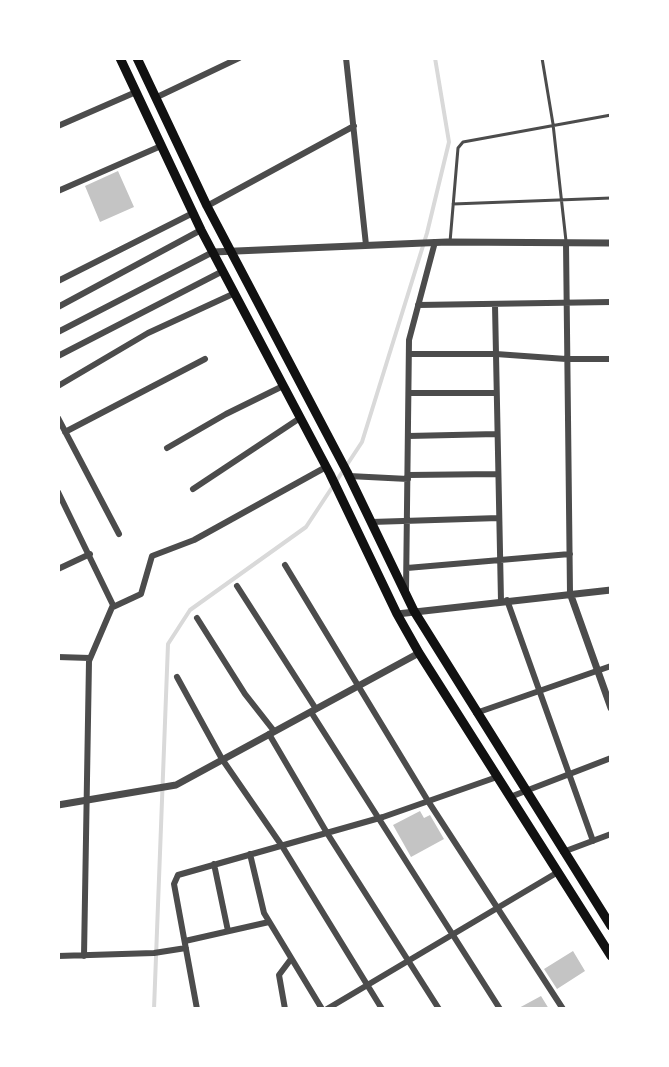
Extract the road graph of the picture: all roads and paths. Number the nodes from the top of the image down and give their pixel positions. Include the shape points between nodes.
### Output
1 (120, 58) edge
2 (137, 58) edge
3 (239, 58) edge
4 (346, 58) edge
5 (542, 58) edge
6 (136, 92) junction
7 (154, 99) junction
8 (611, 115) edge
9 (553, 124) junction
10 (58, 126) edge
11 (354, 126) junction
12 (161, 146) junction
13 (58, 191) edge
14 (611, 198) edge
15 (561, 202) junction
16 (453, 204) junction
17 (207, 206) junction
18 (193, 213) junction
19 (201, 230) junction
20 (435, 242) junction
21 (450, 242) junction
22 (566, 243) junction
23 (611, 243) edge
24 (366, 245) junction
25 (230, 251) junction
26 (213, 252) junction
27 (223, 271) junction
28 (58, 281) edge
29 (235, 293) junction
30 (611, 302) edge
31 (565, 303) junction
32 (418, 305) junction
33 (495, 305) junction
34 (58, 307) edge
35 (58, 332) edge
36 (409, 354) junction
37 (496, 354) junction
38 (58, 356) edge
39 (205, 359) dead end
40 (566, 359) junction
41 (611, 359) edge
42 (58, 386) edge
43 (283, 386) junction
44 (409, 393) junction
45 (496, 393) junction
46 (58, 418) edge
47 (300, 418) junction
48 (65, 432) junction
49 (497, 434) junction
50 (408, 436) junction
51 (167, 448) dead end
52 (328, 471) junction
53 (348, 474) junction
54 (498, 474) junction
55 (408, 477) junction
56 (193, 489) dead end
57 (58, 492) edge
58 (499, 518) junction
59 (407, 521) junction
60 (371, 522) junction
61 (119, 534) dead end
62 (90, 554) junction
63 (570, 554) junction
64 (500, 560) junction
65 (285, 565) dead end
66 (407, 568) junction
67 (58, 569) edge
68 (237, 586) dead end
69 (611, 590) edge
70 (570, 593) junction
71 (406, 596) junction
72 (504, 601) junction
73 (113, 607) junction
74 (414, 611) junction
75 (397, 614) junction
76 (197, 618) dead end
77 (419, 653) junction
78 (58, 657) edge
79 (90, 658) junction
80 (611, 666) edge
81 (598, 670) junction
82 (177, 677) dead end
83 (356, 687) junction
84 (541, 690) junction
85 (611, 708) edge
86 (313, 710) junction
87 (476, 713) junction
88 (272, 733) junction
89 (611, 758) edge
90 (222, 759) junction
91 (569, 774) junction
92 (497, 777) junction
93 (525, 792) junction
94 (510, 798) junction
95 (88, 799) junction
96 (428, 801) junction
97 (58, 805) edge
98 (379, 818) junction
99 (327, 833) junction
100 (611, 834) edge
101 (593, 841) junction
102 (282, 846) junction
103 (563, 852) junction
104 (250, 854) junction
105 (214, 864) junction
106 (558, 872) junction
107 (497, 908) junction
108 (269, 922) junction
109 (611, 926) edge
110 (228, 931) junction
111 (451, 935) junction
112 (186, 945) junction
113 (58, 956) edge
114 (84, 956) junction
115 (611, 956) edge
116 (291, 959) junction
117 (408, 960) junction
118 (367, 984) junction
119 (197, 1009) edge
120 (285, 1009) edge
121 (325, 1009) edge
122 (382, 1009) edge
123 (439, 1009) edge
124 (500, 1009) edge
125 (563, 1009) edge

1 - 6 main road
2 - 7 main road
3 - 7 street
4 - 11 street
5 - 9 lane
6 - 10 street
6 - 12 main road
7 - 17 main road
8 - 9 lane
9 - 15 lane
9 - 16 lane via 463,142
11 - 17 street
11 - 24 street
12 - 13 street
12 - 18 main road
14 - 15 lane
15 - 16 lane
15 - 22 lane
16 - 21 lane
17 - 25 main road
18 - 19 main road
18 - 28 street
19 - 26 main road
19 - 34 street
20 - 21 street
20 - 24 street
20 - 32 street
21 - 22 street
22 - 23 street
22 - 31 street
24 - 25 street
25 - 26 street
25 - 53 main road
26 - 27 main road
26 - 35 street
27 - 29 main road
27 - 38 street
29 - 42 street via 148,333
29 - 43 main road
30 - 31 street
31 - 33 street
31 - 40 street
32 - 33 street
32 - 36 street
33 - 37 street
36 - 37 street
36 - 44 street
37 - 40 street
37 - 45 street
39 - 48 street
40 - 41 street
40 - 63 street
43 - 47 main road
43 - 51 street
44 - 45 street
44 - 50 street
45 - 49 street
46 - 48 street
47 - 52 main road
47 - 56 street
48 - 61 street
49 - 50 street
49 - 54 street
50 - 55 street
52 - 73 street via 152,556 141,594
52 - 75 main road
53 - 55 street
53 - 60 main road
54 - 55 street
54 - 58 street
55 - 59 street
57 - 62 street
58 - 59 street
58 - 64 street
59 - 60 street
59 - 66 street
60 - 71 main road
62 - 67 street
62 - 73 street
63 - 64 street
63 - 70 street
64 - 66 street
64 - 72 street
65 - 83 street
66 - 71 street
68 - 86 street
69 - 70 street
70 - 72 street
70 - 81 street
71 - 74 main road
72 - 74 street
72 - 84 street
73 - 79 street
74 - 75 street
74 - 87 main road
75 - 77 main road
76 - 88 street
77 - 83 street
77 - 92 main road
78 - 79 street
79 - 95 street
80 - 81 street
81 - 84 street
81 - 85 street
82 - 90 street
83 - 86 street
83 - 96 street
84 - 87 street
84 - 91 street
86 - 88 street
86 - 98 street
87 - 93 main road
88 - 90 street
88 - 99 street
89 - 91 street
90 - 95 street via 176,785
90 - 102 street
91 - 93 street
91 - 101 street
92 - 94 main road
92 - 96 street
93 - 94 street
93 - 103 main road
94 - 106 main road
95 - 97 street
95 - 114 street
96 - 98 street
96 - 107 street
98 - 99 street
98 - 111 street
99 - 102 street
99 - 117 street
100 - 101 street
101 - 103 street
102 - 104 street
102 - 118 street
103 - 109 main road
104 - 105 street
104 - 108 street
105 - 110 street
105 - 112 street via 182,872 175,880
106 - 107 street
106 - 115 main road
107 - 111 street
107 - 125 street
108 - 110 street
108 - 116 street
110 - 112 street
111 - 117 street
111 - 124 street
112 - 114 street via 154,953
112 - 119 street
113 - 114 street
116 - 120 street via 279,975
116 - 121 street
117 - 118 street
117 - 123 street
118 - 121 street
118 - 122 street

